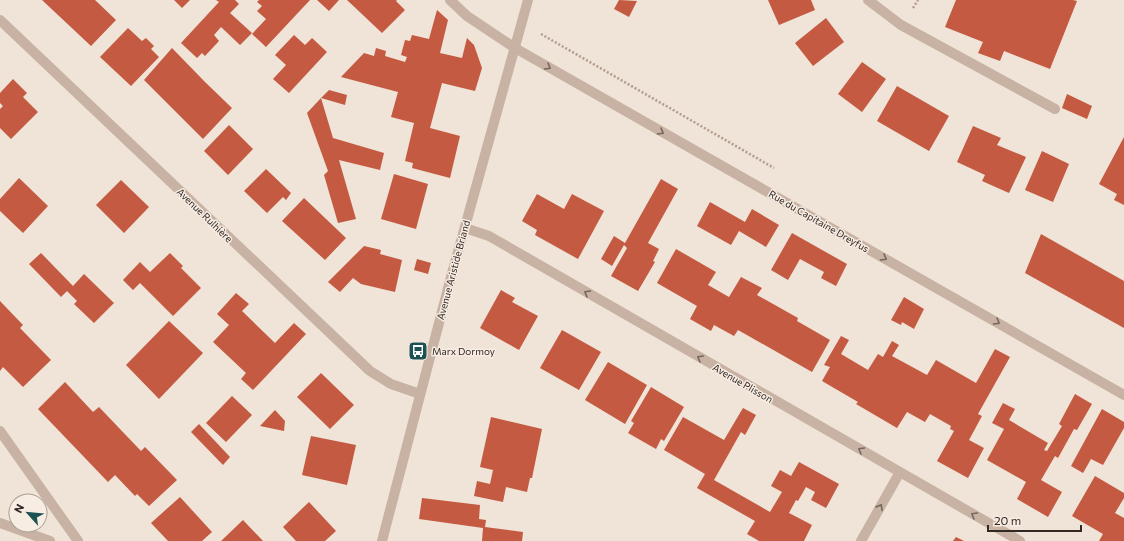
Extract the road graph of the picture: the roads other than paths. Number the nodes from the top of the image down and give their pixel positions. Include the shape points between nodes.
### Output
1 (450, 0) edge
2 (528, 0) edge
3 (868, 0) edge
4 (0, 20) edge
5 (515, 48) junction
6 (1055, 109) dead end
7 (465, 228) junction
8 (420, 394) junction
9 (1124, 395) edge
10 (0, 431) edge
11 (900, 472) junction
12 (0, 523) edge
13 (50, 541) edge
14 (78, 541) edge
15 (382, 541) edge
16 (861, 541) edge
17 (1020, 541) edge

1 - 5 street, Rue du Capitaine Dreyfus via 467,16
2 - 5 street, Avenue Aristide Briand
3 - 6 street via 901,25
4 - 8 street, Avenue Rulhière via 370,371 391,384
5 - 7 street, Avenue Aristide Briand
5 -> 9 street, Rue du Capitaine Dreyfus
7 - 8 street, Avenue Aristide Briand
11 -> 7 street, Avenue Plisson via 489,236
8 - 15 street, Avenue Aristide Briand
10 - 14 street
16 -> 11 street
17 -> 11 street, Avenue Plisson
12 - 13 street

